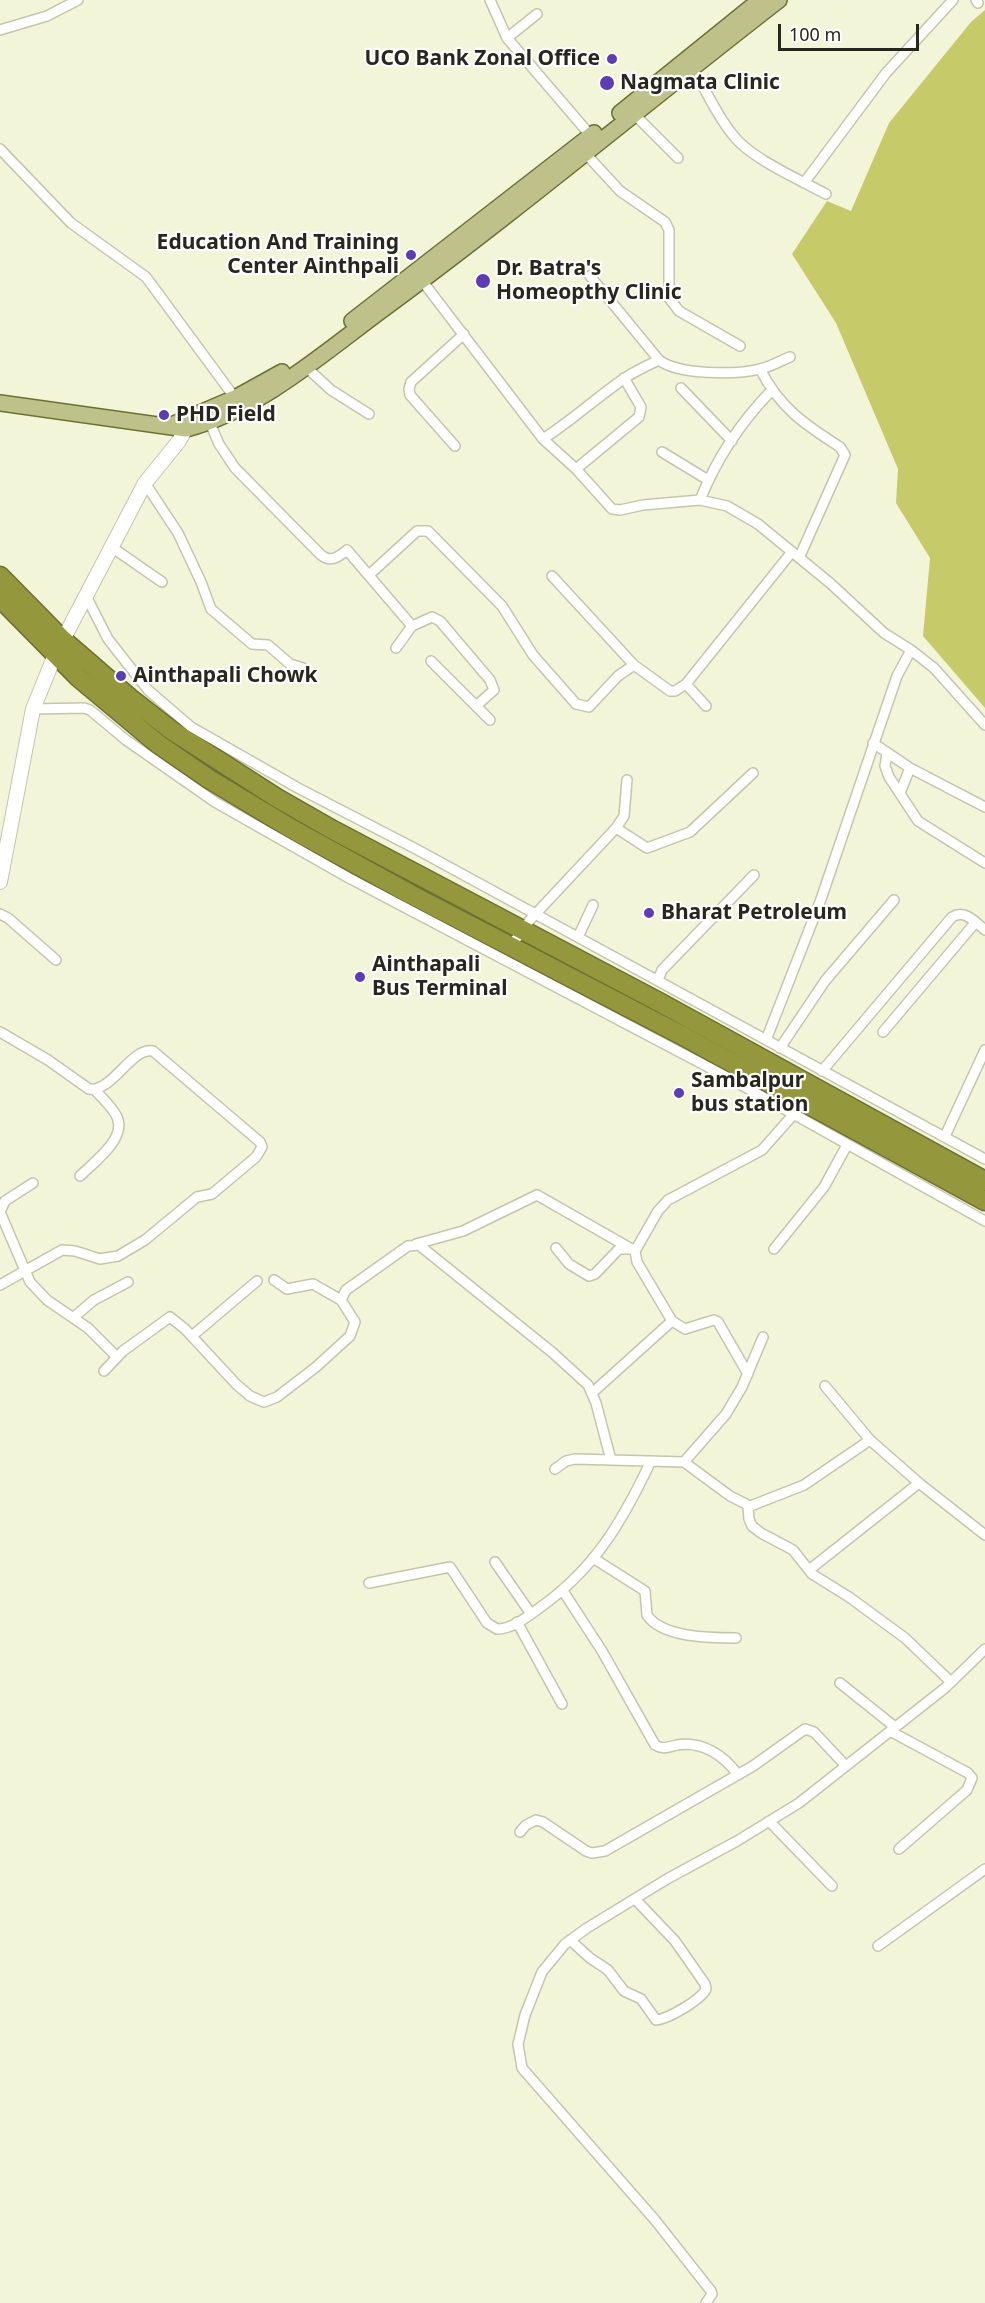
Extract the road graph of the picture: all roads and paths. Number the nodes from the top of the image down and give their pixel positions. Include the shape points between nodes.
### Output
1 (78, 0) edge
2 (490, 0) edge
3 (760, 0) edge
4 (778, 0) edge
5 (953, 0) edge
6 (537, 14) dead end
7 (0, 30) edge
8 (507, 38) junction
9 (692, 68) junction
10 (634, 114) junction
11 (591, 136) junction
12 (0, 149) edge
13 (585, 153) junction
14 (678, 158) dead end
15 (804, 183) junction
16 (826, 194) dead end
17 (419, 276) junction
18 (591, 276) dead end
19 (464, 334) junction
20 (740, 346) dead end
21 (790, 357) dead end
22 (659, 360) junction
23 (306, 367) junction
24 (760, 369) junction
25 (624, 378) junction
26 (681, 388) dead end
27 (771, 390) junction
28 (235, 398) junction
29 (0, 403) edge
30 (369, 414) dead end
31 (189, 423) junction
32 (210, 423) junction
33 (543, 439) junction
34 (732, 441) junction
35 (455, 446) dead end
36 (662, 452) dead end
37 (576, 470) junction
38 (708, 480) junction
39 (145, 483) junction
40 (700, 500) junction
41 (111, 546) junction
42 (795, 556) junction
43 (369, 575) junction
44 (0, 576) edge
45 (552, 576) dead end
46 (162, 582) dead end
47 (86, 596) junction
48 (0, 598) edge
49 (412, 626) junction
50 (59, 648) junction
51 (396, 648) dead end
52 (911, 650) junction
53 (431, 661) dead end
54 (634, 665) junction
55 (303, 668) dead end
56 (686, 684) junction
57 (476, 706) junction
58 (706, 706) dead end
59 (33, 709) junction
60 (490, 720) dead end
61 (985, 725) edge
62 (873, 743) junction
63 (887, 754) junction
64 (910, 768) junction
65 (753, 772) dead end
66 (627, 780) dead end
67 (900, 793) junction
68 (985, 807) edge
69 (616, 828) junction
70 (985, 863) edge
71 (754, 875) dead end
72 (0, 882) edge
73 (894, 900) dead end
74 (592, 905) dead end
75 (0, 914) edge
76 (536, 915) junction
77 (975, 922) junction
78 (985, 930) edge
79 (523, 932) junction
80 (578, 937) junction
81 (503, 951) junction
82 (56, 960) dead end
83 (658, 980) junction
84 (0, 1032) edge
85 (883, 1032) dead end
86 (766, 1040) junction
87 (780, 1048) junction
88 (985, 1050) edge
89 (822, 1071) junction
90 (95, 1090) junction
91 (793, 1115) junction
92 (945, 1136) junction
93 (847, 1145) junction
94 (985, 1159) edge
95 (80, 1176) dead end
96 (985, 1181) edge
97 (33, 1183) dead end
98 (985, 1201) edge
99 (985, 1221) edge
100 (415, 1245) junction
101 (556, 1248) dead end
102 (774, 1249) dead end
103 (635, 1251) junction
104 (24, 1270) junction
105 (274, 1280) dead end
106 (257, 1281) dead end
107 (128, 1282) dead end
108 (0, 1285) edge
109 (341, 1300) junction
110 (74, 1317) junction
111 (672, 1321) junction
112 (192, 1336) junction
113 (762, 1337) dead end
114 (117, 1357) junction
115 (104, 1371) dead end
116 (748, 1374) junction
117 (825, 1386) dead end
118 (592, 1393) junction
119 (870, 1440) junction
120 (610, 1460) junction
121 (651, 1461) junction
122 (684, 1462) junction
123 (555, 1469) dead end
124 (919, 1483) junction
125 (748, 1507) junction
126 (985, 1535) edge
127 (593, 1558) junction
128 (495, 1562) dead end
129 (809, 1570) junction
130 (369, 1583) dead end
131 (563, 1591) junction
132 (531, 1614) junction
133 (517, 1622) junction
134 (736, 1638) dead end
135 (985, 1649) edge
136 (951, 1682) junction
137 (840, 1683) dead end
138 (562, 1704) dead end
139 (893, 1729) junction
140 (846, 1766) junction
141 (738, 1774) junction
142 (769, 1821) junction
143 (520, 1832) dead end
144 (899, 1849) dead end
145 (985, 1869) edge
146 (832, 1886) dead end
147 (635, 1899) junction
148 (570, 1940) junction
149 (878, 1946) dead end
150 (706, 2303) edge

1 - 7 street via 46,16
2 - 8 street
3 - 11 main road
4 - 9 main road
5 - 15 street via 886,73
6 - 8 street
8 - 11 street
9 - 10 main road
9 - 15 street via 734,138
10 - 13 main road
10 - 14 street
11 - 17 main road
12 - 28 street via 71,223 146,277
13 - 17 main road
13 - 20 street via 620,191 665,222 669,230 669,298 679,311
15 - 16 street
17 - 19 street
17 - 23 main road
17 - 28 main road via 299,361
18 - 22 street
19 - 33 street
19 - 35 street via 411,382 409,389
21 - 24 street
22 - 24 street via 705,373
22 - 25 street
23 - 30 street via 331,390
23 - 32 main road via 259,398
24 - 27 street
25 - 33 street
25 - 37 street via 641,407 639,417
26 - 34 street
27 - 34 street
27 - 42 street via 792,414 840,447 845,455
28 - 31 main road
29 - 31 main road via 168,426
31 - 32 main road
31 - 39 main road
32 - 43 street via 228,460 321,555 334,559 347,550
33 - 37 street
34 - 38 street
36 - 38 street
37 - 40 street via 612,509
38 - 40 street
39 - 41 main road
39 - 55 street via 178,533 211,609 252,644 268,645 290,664
40 - 42 street via 727,506 758,524
41 - 46 street
41 - 47 main road
42 - 52 street via 884,633
42 - 56 street
43 - 49 street
43 - 54 street via 417,531 428,531 502,606 533,655 576,704 589,707
44 - 50 highway
45 - 54 street
47 - 50 main road
47 - 76 street via 108,639 148,690 191,727
48 - 50 highway
49 - 51 street
49 - 57 street via 432,617 440,621 490,680 494,690
50 - 59 main road
50 - 79 highway via 171,730 259,786
50 - 81 highway via 158,744 209,779
52 - 61 street via 934,669
52 - 62 street via 897,676
53 - 57 street
54 - 56 street via 670,691
56 - 58 street
57 - 60 street
59 - 72 main road
59 - 81 street via 90,710 215,802 349,879
62 - 63 street
62 - 86 street via 820,902
63 - 64 street
63 - 67 street via 885,766
64 - 67 street
64 - 68 street
65 - 69 street via 690,832 647,848
66 - 69 street via 624,816
67 - 70 street via 918,822
69 - 76 street
71 - 83 street via 662,970
73 - 87 street via 825,981
74 - 80 street
75 - 82 street
76 - 79 street
76 - 80 street
77 - 78 street
77 - 85 street
77 - 89 street via 965,914 952,917
79 - 81 street
79 - 96 highway
80 - 83 street
81 - 91 street
81 - 98 highway via 781,1089
83 - 86 street
84 - 90 street
86 - 87 street
87 - 89 street
88 - 92 street
89 - 92 street
90 - 95 street via 116,1115 119,1130 113,1142
90 - 104 street via 143,1052 153,1051 262,1147 256,1157 212,1194 193,1200 145,1240 118,1256 100,1259 62,1250
91 - 93 street
91 - 103 street via 762,1150 668,1200
92 - 94 street
93 - 99 street
93 - 102 street via 824,1187
97 - 104 street via 5,1202 0,1212
100 - 103 street via 463,1231 537,1196
100 - 109 street via 351,1286
100 - 118 street via 425,1248 553,1353
101 - 103 street via 569,1264 589,1276 619,1249
103 - 111 street via 637,1262
104 - 108 street
104 - 110 street via 47,1300
105 - 109 street via 287,1289 313,1284
106 - 112 street
107 - 110 street via 94,1300
109 - 112 street via 355,1322 350,1336 268,1402 250,1396 237,1385
110 - 114 street
111 - 116 street via 685,1329 718,1322
111 - 118 street
112 - 114 street via 170,1317
113 - 116 street
114 - 115 street
116 - 122 street via 726,1414
117 - 119 street
118 - 120 street
119 - 124 street
119 - 125 street via 804,1485
120 - 121 street
120 - 123 street via 575,1459
121 - 122 street
121 - 127 street via 623,1518
122 - 125 street
124 - 126 street
124 - 129 street
125 - 129 street via 752,1526 786,1544
127 - 131 street
127 - 134 street via 645,1591 647,1615 656,1623 693,1637
128 - 132 street
129 - 136 street via 905,1638
130 - 133 street via 450,1567 487,1623 497,1629
131 - 132 street
131 - 141 street via 655,1745 665,1748 691,1744 710,1750 723,1757
132 - 133 street
133 - 138 street
135 - 136 street
136 - 139 street
137 - 139 street
139 - 140 street
139 - 144 street via 972,1778 967,1790
140 - 141 street via 814,1732 805,1729
140 - 142 street
141 - 143 street via 598,1853 586,1851 536,1820
142 - 146 street
142 - 147 street
145 - 149 street
147 - 148 street
147 - 148 street via 675,1941 705,1984 699,1998 656,2020 641,1999 624,1991 608,1971
148 - 150 street via 542,1972 525,2015 518,2044 522,2068 655,2220 702,2280 712,2294

